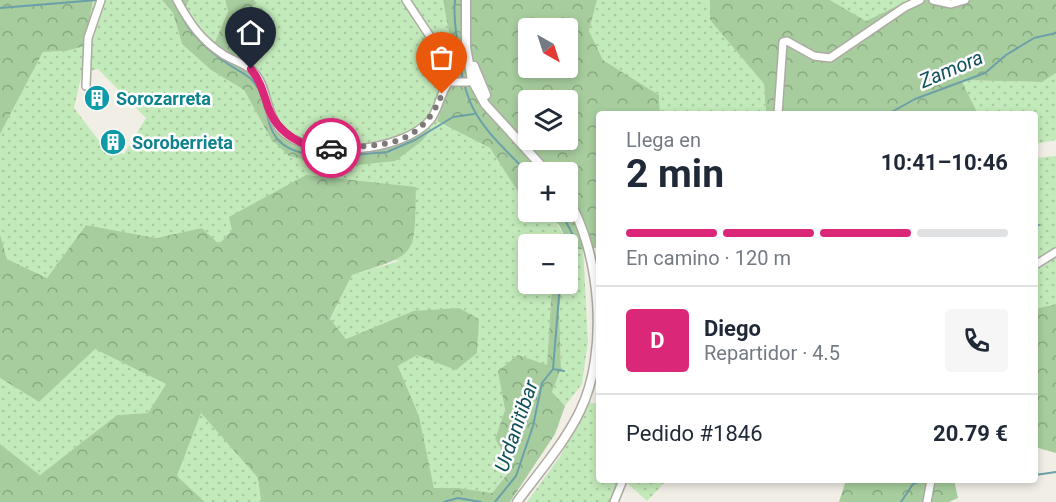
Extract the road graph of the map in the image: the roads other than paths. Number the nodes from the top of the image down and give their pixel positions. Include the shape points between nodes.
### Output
1 (101, 0) edge
2 (177, 0) edge
3 (406, 0) edge
4 (466, 0) edge
5 (920, 0) edge
6 (933, 0) edge
7 (964, 0) edge
8 (466, 39) junction
9 (475, 69) junction
10 (468, 81) junction
11 (451, 82) junction
12 (86, 86) dead end
13 (490, 105) junction
14 (778, 111) edge
15 (538, 162) edge
16 (578, 217) edge
17 (1056, 252) edge
18 (1038, 263) edge
19 (595, 379) edge
20 (621, 483) edge
21 (930, 483) edge
22 (517, 502) edge
23 (614, 502) edge
24 (927, 502) edge

1 - 12 street via 88,38
2 - 11 street via 206,42 251,69 261,82 279,128 312,146 326,149 395,142 431,119
3 - 11 street via 435,44
4 - 8 main road
5 - 14 street via 830,58 822,59 787,40 783,42
6 - 7 street via 956,4
8 - 9 main road
8 - 10 main road
9 - 10 main road
9 - 13 main road
10 - 11 street
10 - 13 main road
13 - 15 main road
16 - 19 main road via 596,282
17 - 18 street
19 - 22 main road via 553,455
20 - 23 street
21 - 24 street

